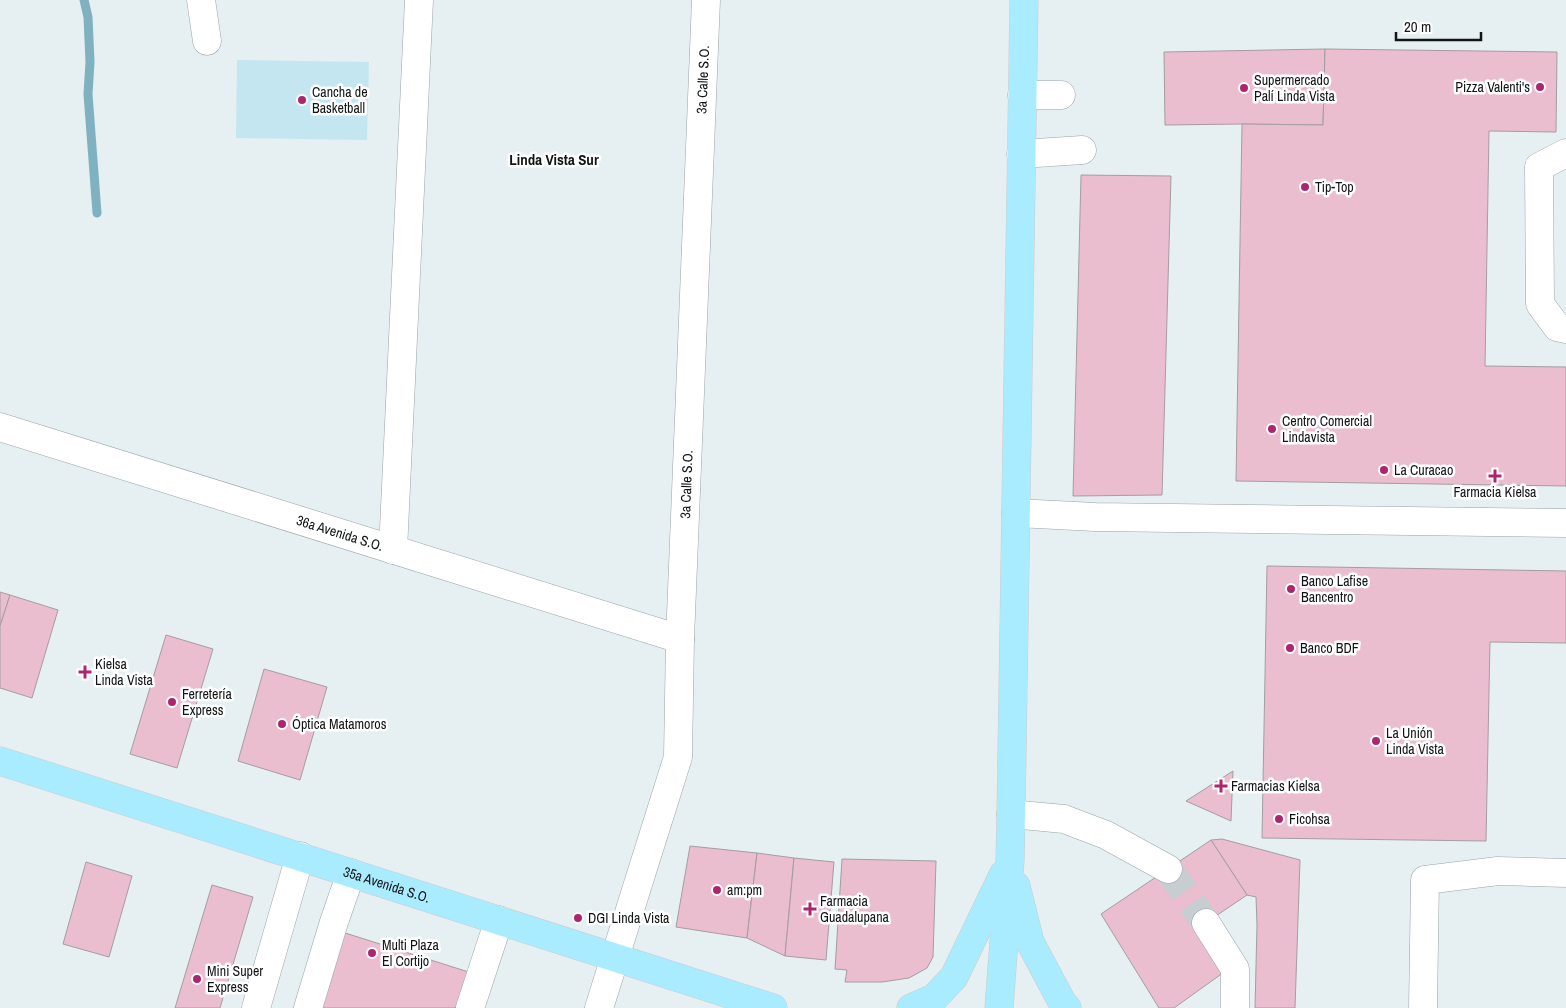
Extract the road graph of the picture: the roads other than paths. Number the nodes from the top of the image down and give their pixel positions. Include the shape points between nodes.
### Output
1 (201, 0) edge
2 (419, 0) edge
3 (706, 0) edge
4 (1024, 0) edge
5 (207, 42) dead end
6 (1022, 95) junction
7 (1061, 95) dead end
8 (1082, 150) dead end
9 (1566, 153) edge
10 (1021, 154) junction
11 (1566, 329) edge
12 (0, 427) edge
13 (1016, 514) junction
14 (1566, 522) edge
15 (393, 550) junction
16 (680, 640) junction
17 (1, 765) edge
18 (1011, 814) junction
19 (300, 856) junction
20 (1010, 860) junction
21 (1168, 868) tunnel mouth
22 (351, 873) junction
23 (1566, 873) edge
24 (499, 920) junction
25 (1206, 923) tunnel mouth
26 (615, 958) junction
27 (256, 1008) edge
28 (308, 1008) edge
29 (470, 1008) edge
30 (600, 1008) edge
31 (773, 1008) edge
32 (911, 1008) edge
33 (999, 1008) edge
34 (1067, 1008) edge
35 (1235, 1008) edge
36 (1423, 1008) edge

1 - 5 street
2 - 15 street
3 - 16 street, 3a Calle S.O.
4 - 6 main road
6 - 7 street
6 - 10 main road
8 - 10 street
9 - 11 street via 1539,167 1540,304 1557,327
10 - 13 main road
12 - 15 street, 36a Avenida S.O.
13 - 14 street
13 - 18 main road
15 - 16 street, 36a Avenida S.O.
16 - 26 street, 3a Calle S.O. via 678,757
17 - 19 main road, 35a Avenida S.O.
18 - 20 main road
18 - 21 street via 1064,819 1106,835
19 - 22 main road, 35a Avenida S.O.
19 - 27 street
20 - 32 main road via 954,977 934,998
20 - 33 main road
20 - 34 main road via 1030,942
22 - 24 main road, 35a Avenida S.O.
22 - 28 street
23 - 36 street via 1498,871 1425,880
24 - 26 main road, 35a Avenida S.O.
24 - 29 street
25 - 35 street via 1234,969
26 - 30 street, 3a Calle S.O.
26 - 31 main road, 35a Avenida S.O.

